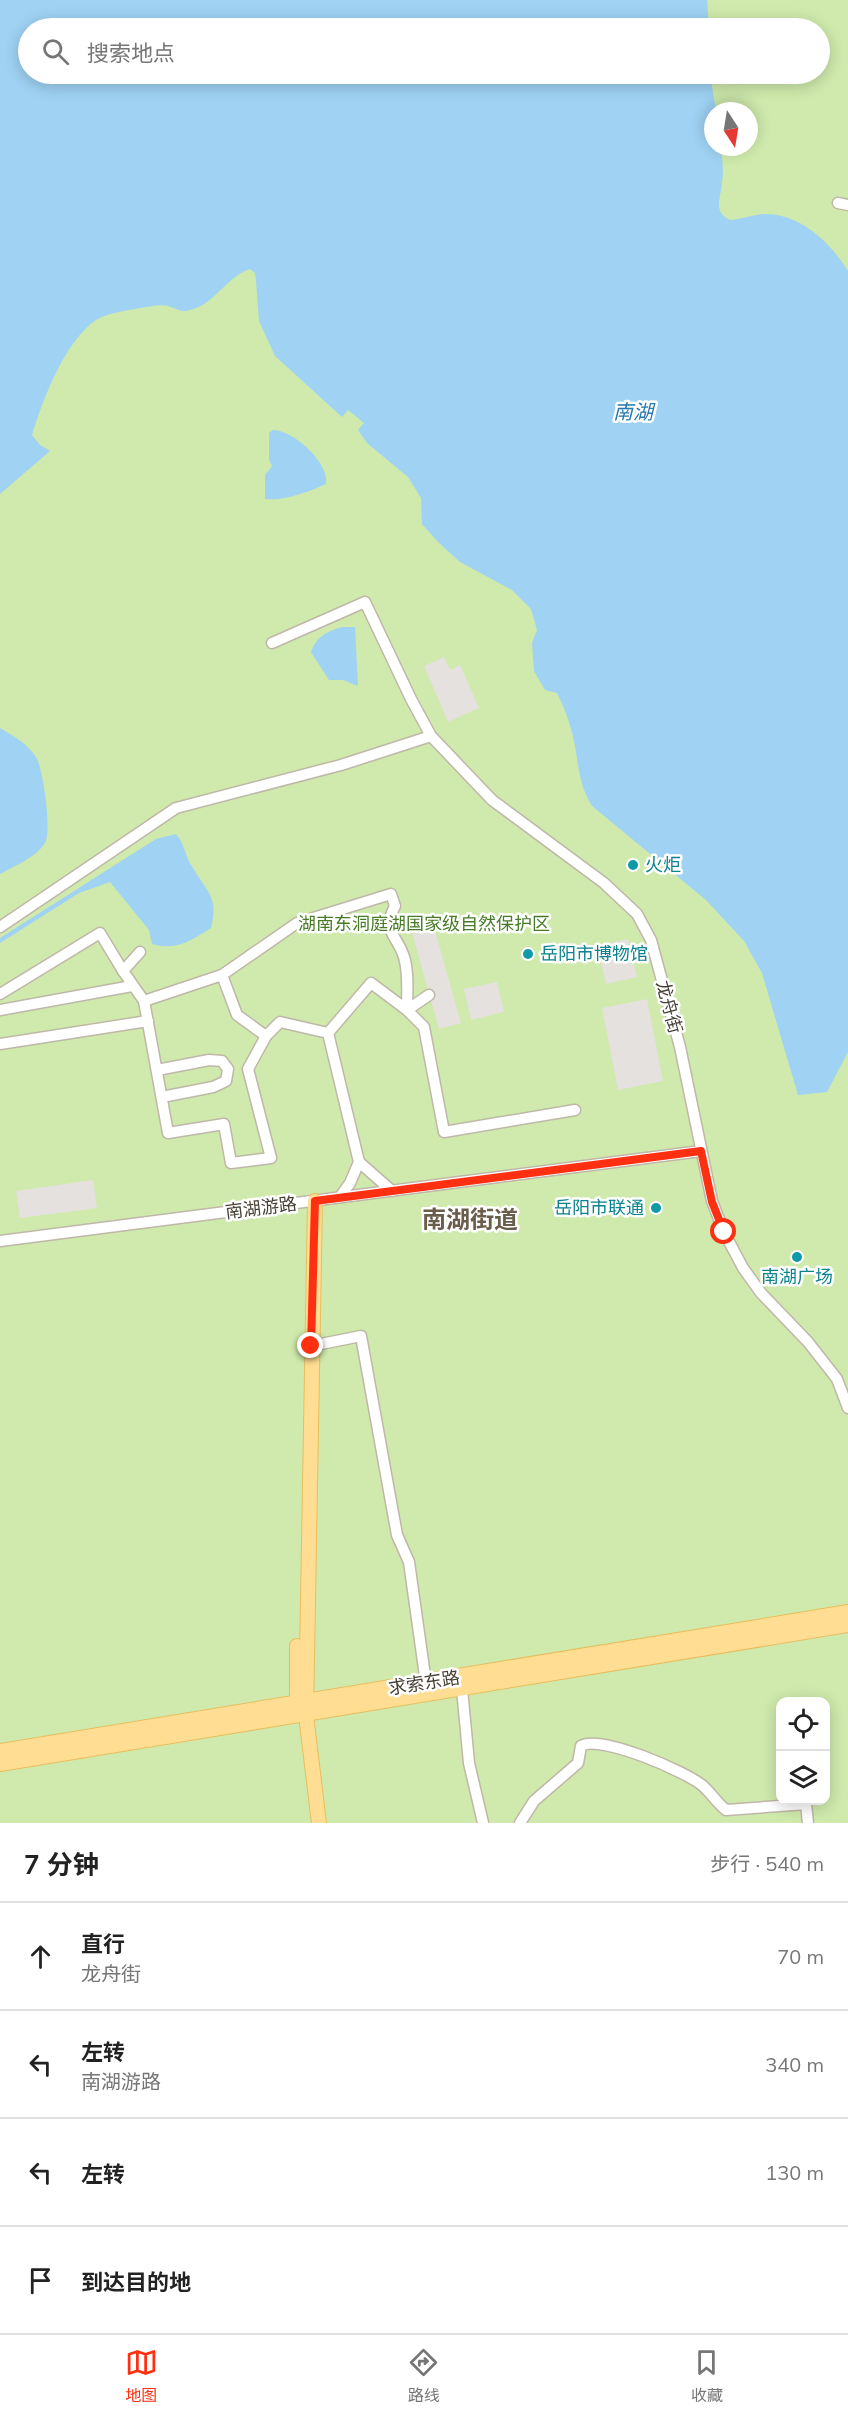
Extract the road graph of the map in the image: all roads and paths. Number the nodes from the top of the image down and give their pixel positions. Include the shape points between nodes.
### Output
1 (272, 643) dead end
2 (431, 735) junction
3 (0, 927) edge
4 (140, 952) dead end
5 (123, 971) junction
6 (222, 975) junction
7 (132, 986) junction
8 (0, 994) edge
9 (429, 995) dead end
10 (144, 1001) junction
11 (0, 1010) edge
12 (407, 1010) junction
13 (148, 1021) junction
14 (328, 1033) junction
15 (266, 1036) junction
16 (0, 1044) edge
17 (157, 1070) junction
18 (162, 1097) junction
19 (575, 1110) dead end
20 (701, 1151) junction
21 (359, 1162) junction
22 (392, 1191) junction
23 (340, 1197) junction
24 (311, 1201) junction
25 (0, 1241) edge
26 (311, 1346) junction
27 (848, 1408) edge
28 (848, 1612) edge
29 (848, 1625) edge
30 (426, 1683) junction
31 (462, 1689) junction
32 (302, 1709) junction
33 (0, 1751) edge
34 (0, 1764) edge
35 (310, 1823) edge
36 (319, 1823) edge
37 (483, 1823) edge
38 (520, 1823) edge
39 (808, 1823) edge

1 - 2 street, 龙舟街 via 365,602
2 - 3 street via 341,765 176,808
2 - 20 street, 龙舟街 via 492,800 603,883 637,914 651,940 680,1047
4 - 5 street
5 - 7 street
5 - 8 street via 100,933
6 - 10 street
6 - 12 street via 297,923 391,894 395,906 388,918 389,932 405,958
6 - 15 street via 237,1015
7 - 10 street
7 - 11 street
9 - 12 street
10 - 13 street
12 - 14 street via 371,983
12 - 19 street via 424,1027 444,1132
13 - 16 street
13 - 17 street
14 - 15 street via 280,1022
14 - 21 street
15 - 18 street via 248,1069 271,1158 231,1163 224,1124 168,1133
17 - 18 street
17 - 18 street via 209,1060 222,1061 228,1069 226,1081 213,1087
20 - 22 street, 南湖游路
20 - 27 street, 龙舟街 via 712,1202 743,1268 837,1379
21 - 22 street
21 - 23 street
22 - 23 street, 南湖游路
23 - 24 street, 南湖游路
24 - 25 street, 南湖游路
24 - 26 main road
24 - 32 main road
26 - 30 street via 361,1336 397,1535 408,1562
26 - 32 main road
28 - 30 main road, 求索东路
29 - 31 main road, 求索东路
30 - 32 main road, 求索东路
31 - 32 main road, 求索东路
31 - 37 street via 469,1763
32 - 33 main road, 求索东路
32 - 34 main road, 求索东路
32 - 35 main road
32 - 36 main road
38 - 39 street via 534,1801 578,1763 581,1746 604,1743 635,1752 702,1785 726,1810 806,1804

